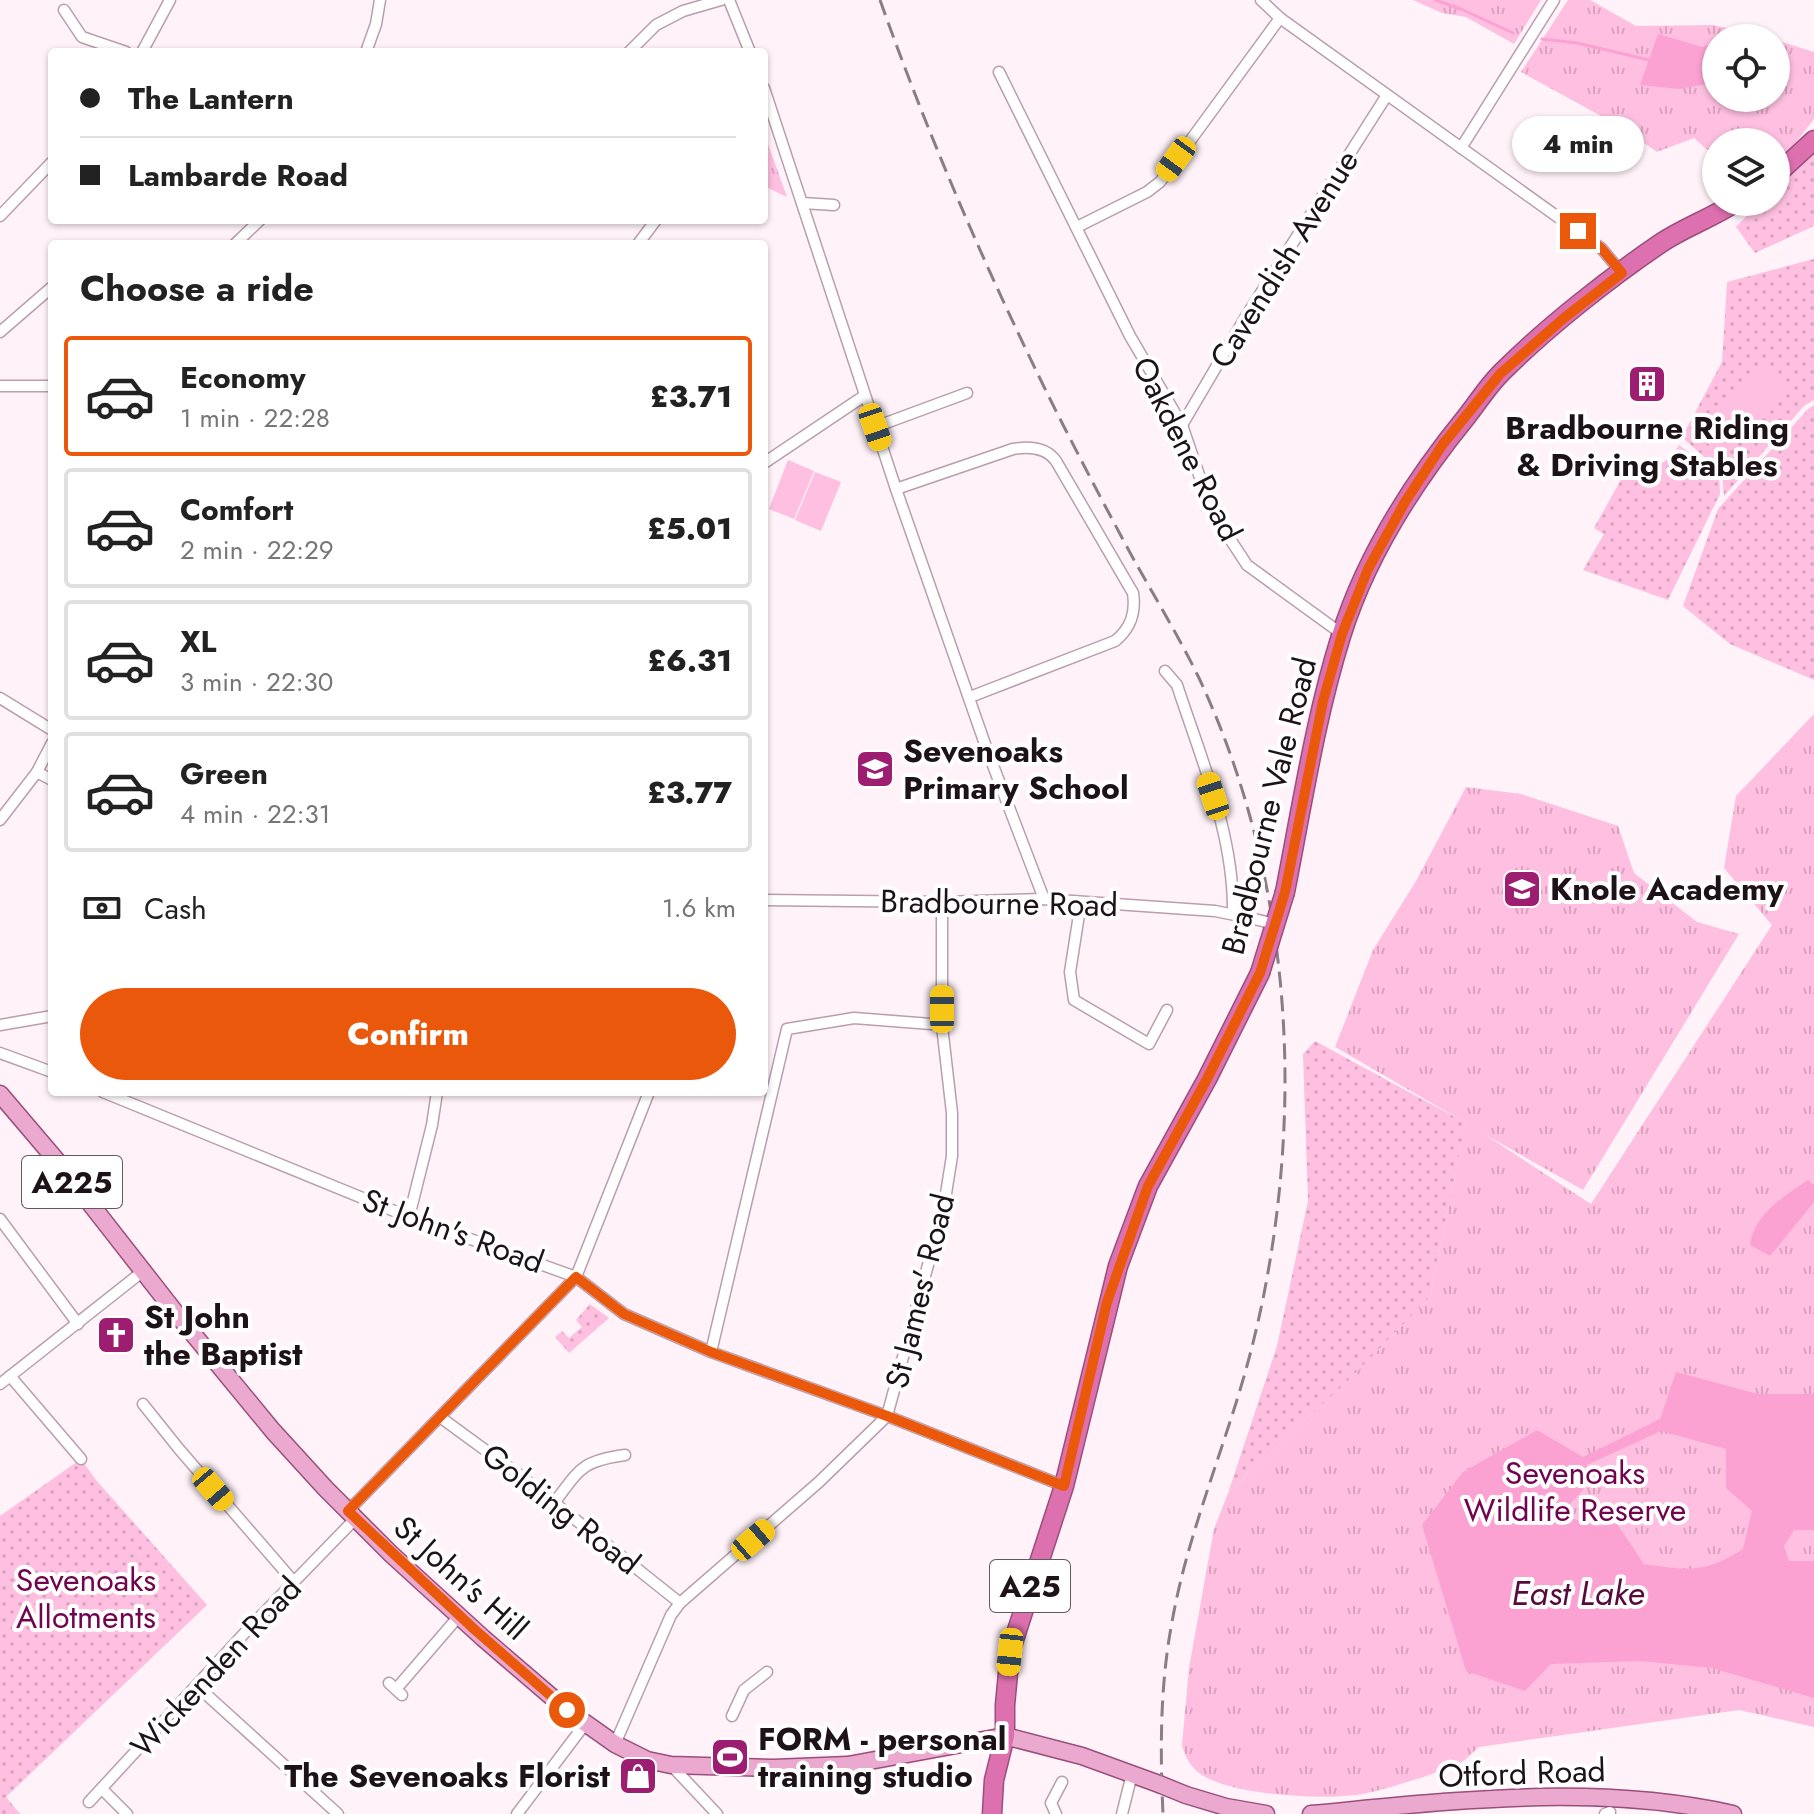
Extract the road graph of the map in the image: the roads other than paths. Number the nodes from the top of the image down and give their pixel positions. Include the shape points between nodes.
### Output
1 (170, 0) edge
2 (380, 0) edge
3 (721, 0) edge
4 (729, 0) edge
5 (1261, 0) edge
6 (1554, 0) edge
7 (64, 10) dead end
8 (1280, 18) junction
9 (114, 48) edge
10 (144, 48) edge
11 (367, 48) edge
12 (633, 48) edge
13 (748, 48) edge
14 (999, 72) dead end
15 (1387, 95) junction
16 (768, 100) edge
17 (1814, 140) edge
18 (1461, 148) junction
19 (1790, 162) edge
20 (48, 166) edge
21 (802, 203) junction
22 (834, 205) dead end
23 (0, 216) edge
24 (1715, 216) edge
25 (256, 224) edge
26 (1077, 227) junction
27 (239, 240) edge
28 (1622, 273) junction
29 (48, 290) edge
30 (0, 332) edge
31 (0, 386) edge
32 (48, 386) edge
33 (967, 393) dead end
34 (864, 396) junction
35 (1182, 425) junction
36 (875, 427) junction
37 (768, 460) edge
38 (896, 489) junction
39 (1342, 634) junction
40 (1165, 671) dead end
41 (970, 697) junction
42 (0, 698) edge
43 (48, 728) edge
44 (48, 751) edge
45 (37, 772) junction
46 (48, 778) edge
47 (0, 820) edge
48 (1044, 899) junction
49 (768, 900) edge
50 (942, 902) junction
51 (1081, 902) junction
52 (1233, 913) junction
53 (1275, 924) junction
54 (1167, 1010) dead end
55 (48, 1017) edge
56 (937, 1021) junction
57 (0, 1025) edge
58 (0, 1053) edge
59 (48, 1071) edge
60 (0, 1094) edge
61 (113, 1096) edge
62 (436, 1096) edge
63 (647, 1096) edge
64 (409, 1217) junction
65 (0, 1219) edge
66 (142, 1272) junction
67 (576, 1277) junction
68 (78, 1324) junction
69 (711, 1352) junction
70 (3, 1380) edge
71 (143, 1404) dead end
72 (887, 1416) junction
73 (440, 1417) junction
74 (625, 1455) dead end
75 (81, 1459) dead end
76 (1064, 1486) junction
77 (554, 1503) junction
78 (351, 1515) junction
79 (294, 1582) junction
80 (680, 1603) junction
81 (459, 1616) junction
82 (767, 1672) dead end
83 (198, 1687) junction
84 (396, 1689) dead end
85 (732, 1716) dead end
86 (585, 1724) junction
87 (1005, 1736) junction
88 (615, 1744) junction
89 (671, 1765) junction
90 (1132, 1774) junction
91 (1062, 1782) dead end
92 (102, 1789) junction
93 (89, 1802) dead end
94 (1352, 1812) edge
95 (127, 1814) edge
96 (338, 1814) edge
97 (517, 1814) edge
98 (717, 1814) edge
99 (992, 1814) edge
100 (1056, 1814) edge
101 (1122, 1814) edge
102 (1266, 1814) edge
103 (1311, 1814) edge
104 (1733, 1814) edge

1 - 10 street
2 - 11 street
3 - 12 street via 656,25
4 - 13 street
5 - 8 street
6 - 18 street
7 - 9 street via 82,37
8 - 15 street
8 - 26 street via 1160,182
14 - 26 street, Oakdene Road
15 - 18 street
15 - 35 street, Cavendish Avenue
16 - 21 street
17 - 19 highway
18 - 28 street via 1601,248
20 - 23 street
21 - 22 street
21 - 34 street
24 - 28 highway, Bradbourne Vale Road / A25 via 1663,242
25 - 27 street
26 - 35 street, Oakdene Road via 1130,336
28 - 39 highway, Bradbourne Vale Road / A25 via 1500,374 1443,444 1368,569
29 - 30 street
31 - 32 street
33 - 36 street
34 - 36 street
34 - 37 street
35 - 39 street, Oakdene Road via 1211,510 1247,565
36 - 38 street
38 - 41 street
38 - 41 street via 1013,449 1045,451 1056,461 1133,593 1133,618 1115,641
39 - 53 highway, Bradbourne Vale Road / A25, bridge
40 - 52 street via 1177,685 1222,824
41 - 48 street
42 - 43 street
44 - 45 street
45 - 46 street
45 - 47 street
48 - 50 street, Bradbourne Road
48 - 51 street, Bradbourne Road
49 - 50 street, Bradbourne Road
50 - 56 street via 942,1009
51 - 52 street, Bradbourne Road
51 - 54 street via 1070,972 1074,1000 1149,1044
52 - 53 street, Bradbourne Road, bridge
53 - 76 highway, Bradbourne Vale Road / A25, bridge via 1260,973 1148,1186 1107,1302
55 - 57 street
56 - 69 street via 854,1018 787,1029
56 - 72 street, St James' Road via 942,1026 952,1113 952,1156 944,1206
58 - 59 street
60 - 66 main road, St John's Hill / A225
61 - 64 street, St John's Road
62 - 64 street
63 - 67 street
64 - 67 street, St John's Road
65 - 68 street
66 - 68 street
66 - 78 main road, St John's Hill / A225 via 273,1431
67 - 69 street, St John's Road via 624,1314
67 - 73 street, Wickenden Road
68 - 70 street
69 - 72 street, St John's Road
70 - 75 street
71 - 79 street
72 - 76 street, St John's Road
72 - 80 street, St James' Road
73 - 77 street, Golding Road
73 - 78 street, Wickenden Road
74 - 77 street via 582,1466
76 - 87 highway, Bradbourne Vale Road / A25 via 1010,1652
77 - 80 street, Golding Road
78 - 79 street, Wickenden Road
78 - 81 main road, St John's Hill / A225
79 - 83 street, Wickenden Road
80 - 88 street, St James' Road
81 - 84 street
81 - 86 main road, St John's Hill / A225
82 - 85 street via 744,1690
83 - 92 street, Wickenden Road
83 - 96 street
86 - 88 main road, St John's Hill / A225
86 - 97 street
87 - 89 main road, St John's Hill / A225 via 848,1765
87 - 90 main road, A225
87 - 99 highway, A25
88 - 89 main road, St John's Hill / A225
89 - 98 street
90 - 101 street
90 - 102 main road, A225, bridge via 1226,1807
91 - 100 street via 1051,1803
92 - 93 street, Wickenden Road
92 - 95 street
94 - 103 main road, Otford Road
94 - 104 main road, Otford Road via 1531,1795 1682,1803

